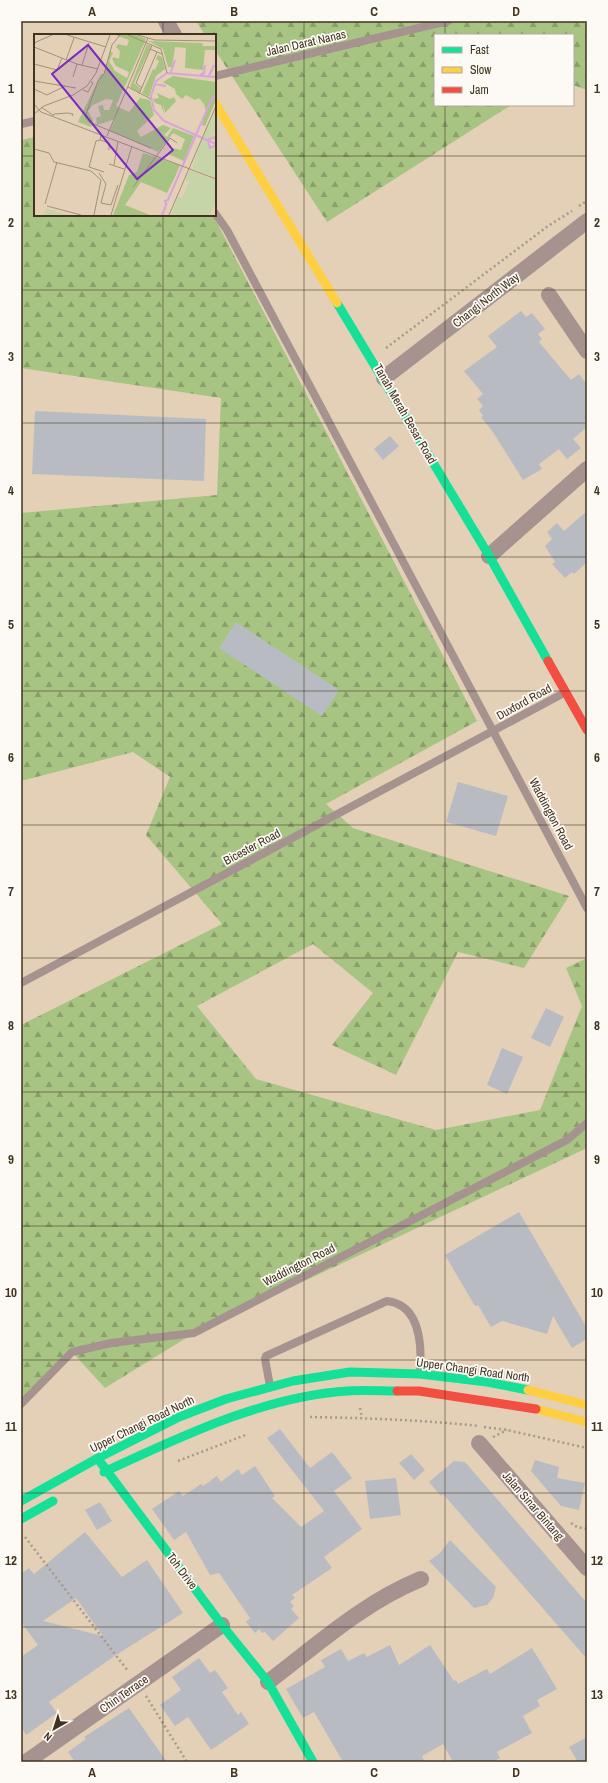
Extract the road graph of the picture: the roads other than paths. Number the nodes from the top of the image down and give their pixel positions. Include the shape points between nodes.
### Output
1 (166, 21) edge
2 (448, 21) edge
3 (173, 34) edge
4 (216, 76) edge
5 (216, 105) edge
6 (34, 121) edge
7 (21, 124) edge
8 (216, 214) edge
9 (587, 221) edge
10 (549, 295) dead end
11 (587, 351) edge
12 (384, 378) junction
13 (587, 469) edge
14 (489, 556) junction
15 (564, 693) junction
16 (587, 728) edge
17 (494, 731) junction
18 (587, 908) edge
19 (21, 983) edge
20 (587, 1123) edge
21 (420, 1374) junction
22 (270, 1387) junction
23 (21, 1404) edge
24 (587, 1405) edge
25 (587, 1422) edge
26 (486, 1440) road end
27 (98, 1458) junction
28 (107, 1470) junction
29 (94, 1477) dead end
30 (61, 1496) dead end
31 (21, 1501) edge
32 (21, 1519) edge
33 (580, 1549) edge
34 (587, 1568) edge
35 (421, 1579) dead end
36 (222, 1625) junction
37 (268, 1682) junction
38 (26, 1762) edge
39 (313, 1762) edge

1 - 3 street
2 - 4 lane, Jalan Darat Nanas
5 - 12 street, Tanah Merah Besar Road
6 - 7 lane
8 - 17 lane, Waddington Road via 227,230
9 - 12 street, Changi North Way
10 - 11 street
12 - 14 street, Tanah Merah Besar Road
13 - 14 street
14 - 15 street, Tanah Merah Besar Road
15 - 16 street, Tanah Merah Besar Road
15 - 17 lane, Duxford Road
17 - 18 lane, Waddington Road
17 - 19 lane, Bicester Road
20 - 23 lane, Waddington Road via 567,1140 194,1333 111,1343 72,1352
21 - 22 street, Upper Changi Road North via 350,1372
21 - 22 lane via 420,1334 404,1307 387,1301 266,1356
21 - 24 street, Upper Changi Road North via 503,1385
22 - 27 street, Upper Changi Road North via 226,1399 179,1417
25 - 28 street via 532,1408 419,1391 348,1392 296,1400 236,1416 187,1434
26 - 33 street, Jalan Sinar Bintang
27 - 28 street, Toh Drive
27 - 31 street, Upper Changi Road North
28 - 29 street
28 - 36 street, Toh Drive
30 - 32 street
33 - 34 street, Jalan Sinar Bintang
35 - 37 street via 372,1604
36 - 37 street, Toh Drive
36 - 38 street, Chin Terrace
37 - 39 street, Toh Drive

